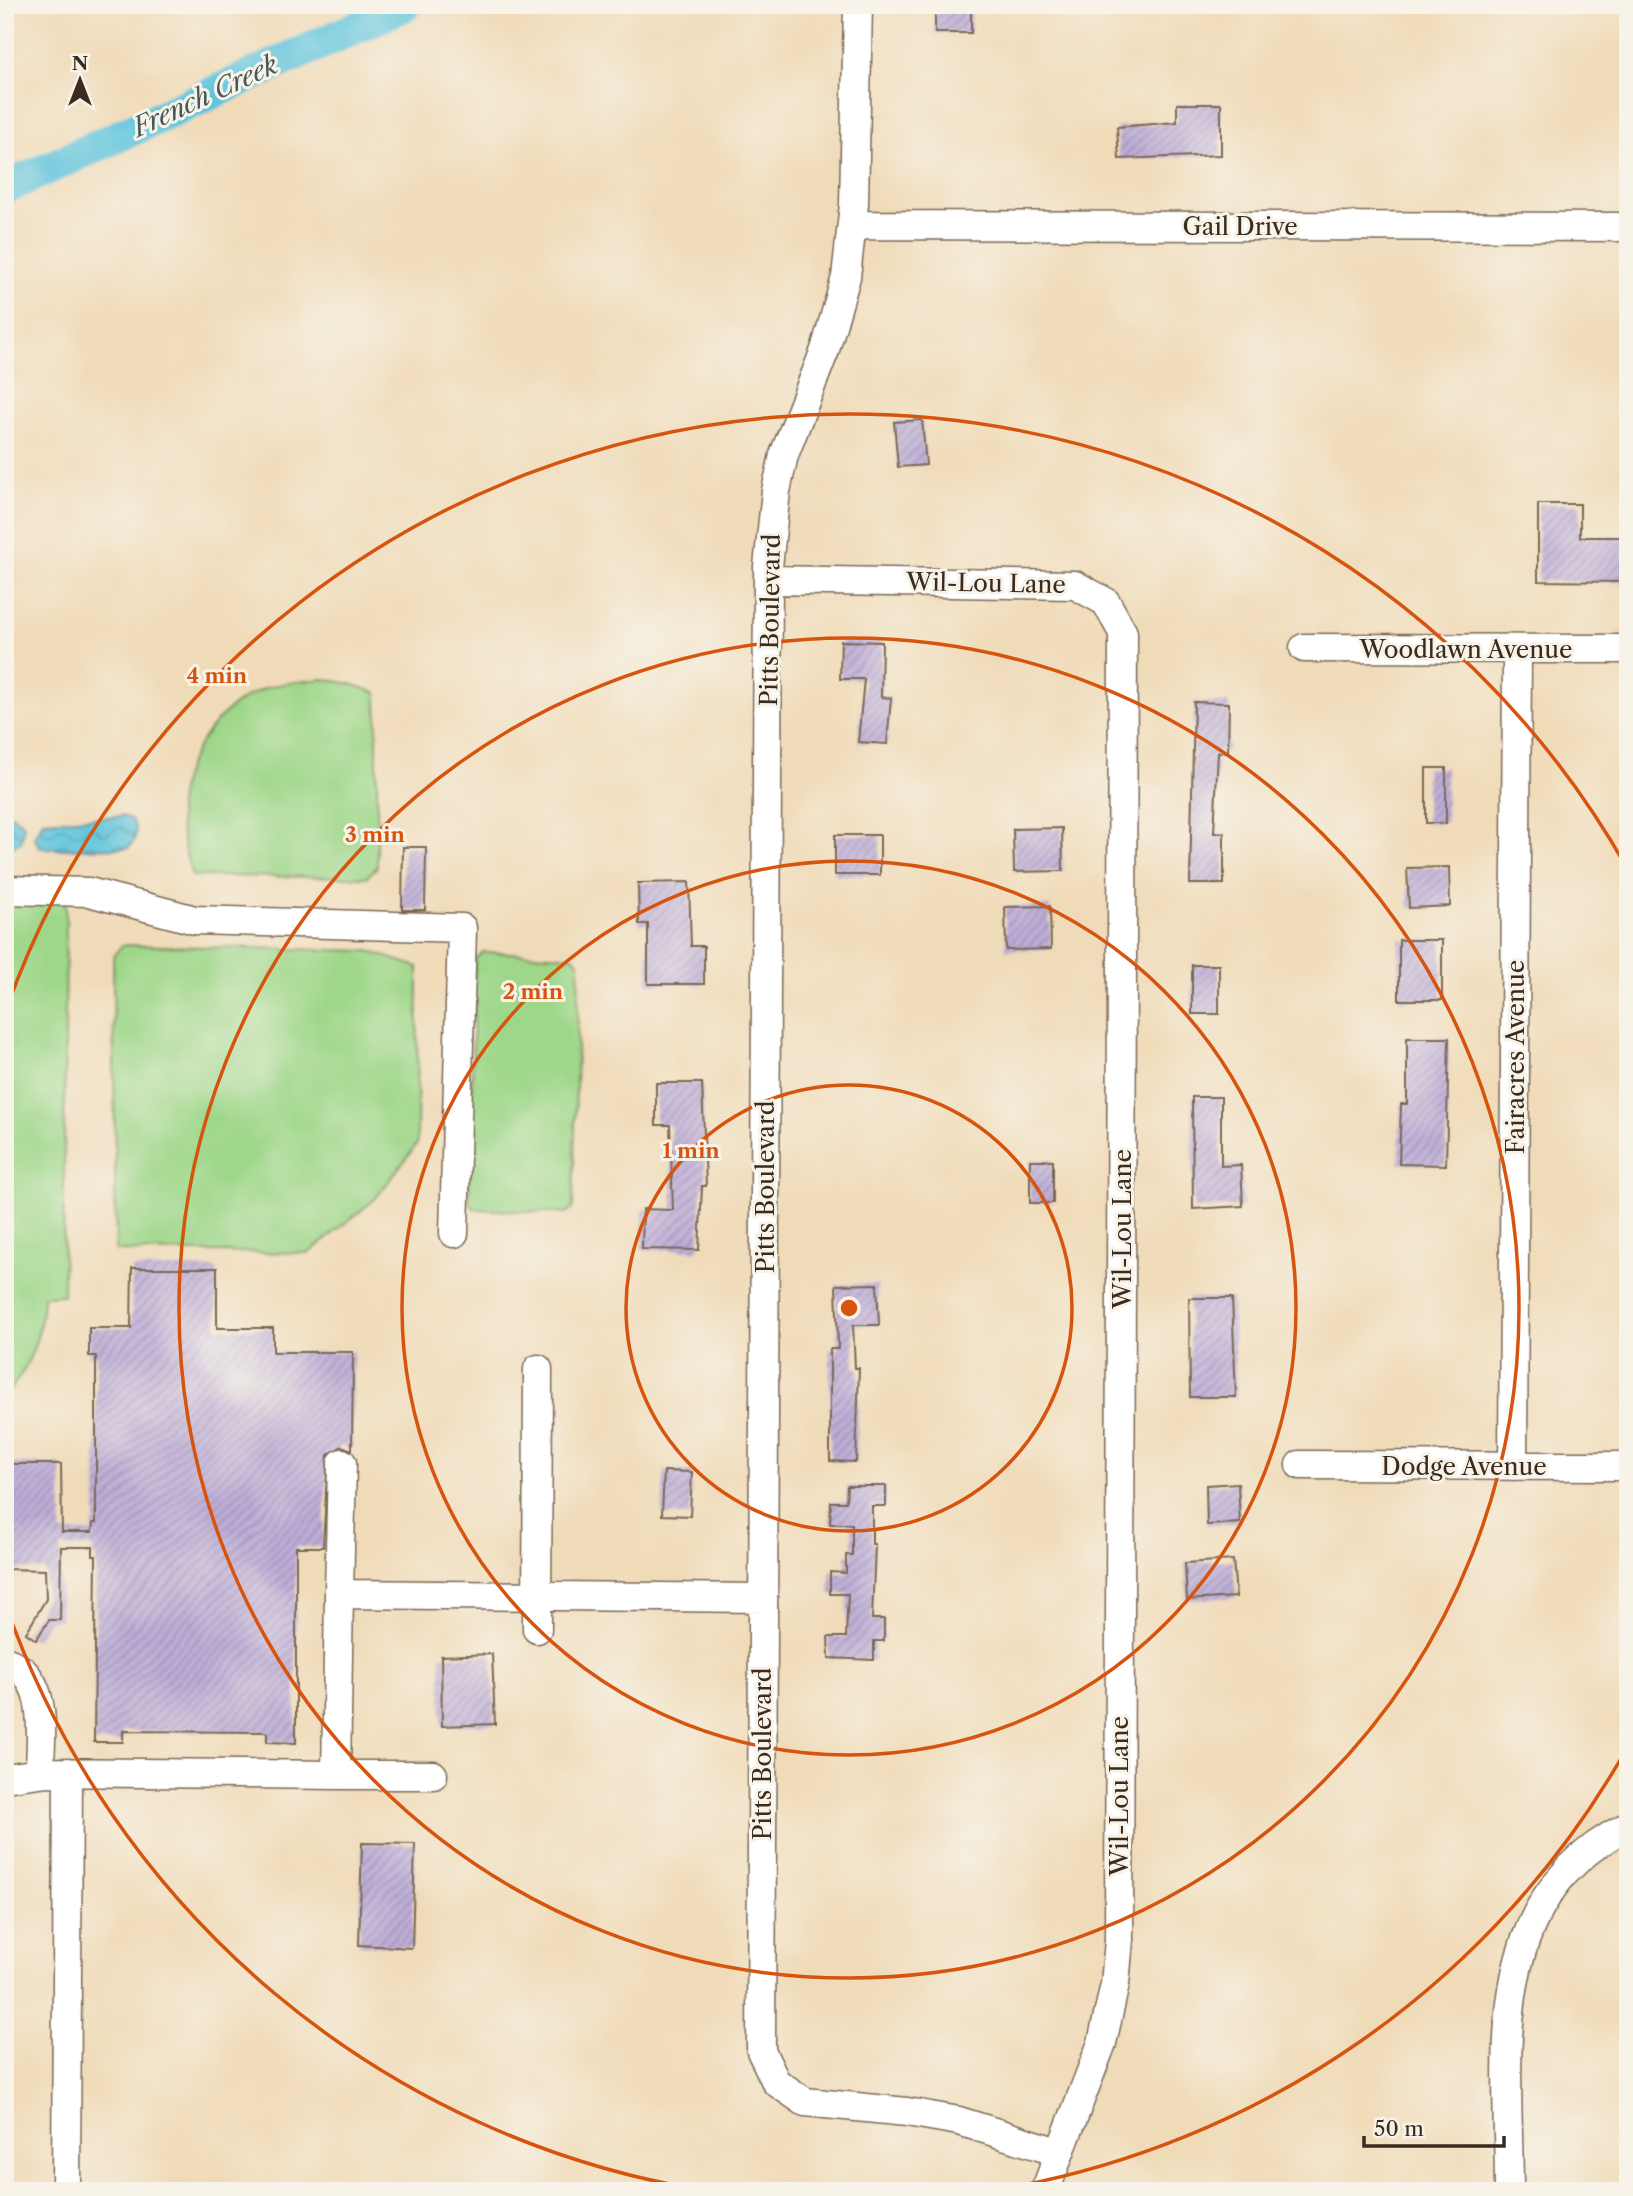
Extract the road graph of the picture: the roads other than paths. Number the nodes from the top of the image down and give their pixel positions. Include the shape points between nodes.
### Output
1 (858, 5) edge
2 (853, 225) junction
3 (1628, 227) edge
4 (768, 580) junction
5 (1304, 648) dead end
6 (1517, 649) junction
7 (1628, 649) edge
8 (5, 890) edge
9 (454, 1233) dead end
10 (538, 1368) dead end
11 (342, 1462) dead end
12 (1300, 1465) dead end
13 (1513, 1466) junction
14 (1628, 1466) edge
15 (339, 1594) junction
16 (538, 1597) junction
17 (763, 1598) junction
18 (537, 1629) dead end
19 (5, 1661) edge
20 (68, 1772) junction
21 (40, 1773) junction
22 (336, 1774) junction
23 (433, 1774) dead end
24 (5, 1778) edge
25 (1628, 1826) edge
26 (1059, 2152) junction
27 (66, 2191) edge
28 (1045, 2191) edge
29 (1508, 2191) edge

1 - 2 street, Pitts Boulevard
2 - 3 street, Gail Drive
2 - 4 street, Pitts Boulevard via 837,314 784,455 771,528
4 - 17 street, Pitts Boulevard
4 - 26 street, Wil-Lou Lane via 1075,584 1106,602 1123,633 1119,1940 1102,2043
5 - 6 street, Woodlawn Avenue
6 - 7 street, Woodlawn Avenue
6 - 13 street, Fairacres Avenue
8 - 9 street via 89,892 195,920 463,928
10 - 16 street
11 - 15 street
12 - 13 street, Dodge Avenue
13 - 14 street, Dodge Avenue
15 - 16 street
15 - 22 street
16 - 17 street
16 - 18 street
17 - 26 street, Pitts Boulevard via 761,2039 766,2068 782,2088 805,2102 958,2121
19 - 21 street via 25,1673 38,1696
20 - 21 street
20 - 22 street
20 - 27 street
21 - 24 street
22 - 23 street
25 - 29 street via 1587,1852 1560,1879 1523,1942 1510,1997
26 - 28 street, Wil-Lou Lane

